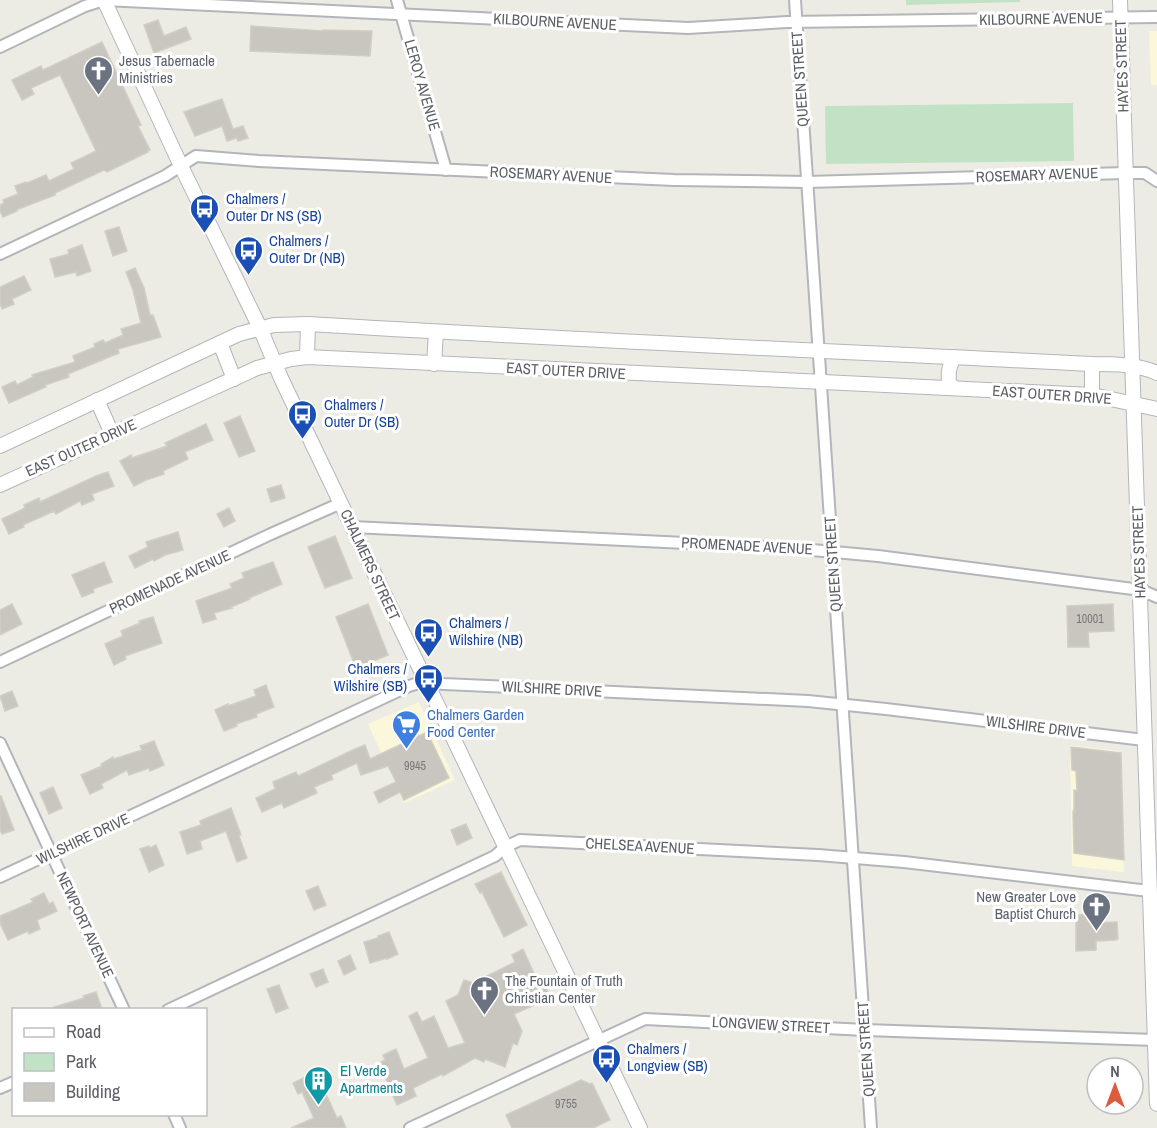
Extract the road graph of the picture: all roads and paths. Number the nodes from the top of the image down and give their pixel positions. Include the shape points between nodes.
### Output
1 (104, 0) edge
2 (397, 0) edge
3 (795, 0) edge
4 (1120, 0) edge
5 (402, 15) junction
6 (1157, 17) edge
7 (1121, 18) junction
8 (796, 23) junction
9 (0, 47) edge
10 (181, 166) junction
11 (446, 170) junction
12 (1126, 173) junction
13 (1157, 181) edge
14 (807, 182) junction
15 (0, 254) edge
16 (308, 324) junction
17 (260, 328) junction
18 (436, 332) junction
19 (220, 343) junction
20 (819, 350) junction
21 (307, 357) junction
22 (954, 357) junction
23 (274, 363) junction
24 (434, 364) junction
25 (1092, 364) junction
26 (1133, 366) junction
27 (1157, 373) edge
28 (234, 379) junction
29 (821, 383) junction
30 (954, 388) junction
31 (1092, 395) junction
32 (97, 400) junction
33 (1135, 405) junction
34 (1157, 409) edge
35 (112, 434) junction
36 (0, 446) edge
37 (0, 485) edge
38 (340, 503) junction
39 (352, 527) junction
40 (832, 552) junction
41 (1141, 590) junction
42 (1157, 597) edge
43 (0, 662) edge
44 (425, 681) junction
45 (842, 704) junction
46 (1144, 740) junction
47 (0, 743) edge
48 (505, 847) junction
49 (51, 853) junction
50 (853, 858) junction
51 (0, 877) edge
52 (1149, 891) junction
53 (123, 1008) edge
54 (172, 1008) edge
55 (865, 1030) junction
56 (598, 1040) junction
57 (1155, 1040) junction
58 (1157, 1104) edge
59 (410, 1128) edge
60 (640, 1128) edge
61 (871, 1128) edge

1 - 5 street, KILBOURNE AVENUE
1 - 9 street, KILBOURNE AVENUE
1 - 10 street, CHALMERS STREET
2 - 5 street, LEROY AVENUE
3 - 8 street, QUEEN STREET
4 - 7 street, HAYES STREET
5 - 8 street, KILBOURNE AVENUE via 688,28
5 - 11 street, LEROY AVENUE
6 - 7 street, KILBOURNE AVENUE
7 - 8 street, KILBOURNE AVENUE
7 - 12 street, HAYES STREET
8 - 14 street, QUEEN STREET
10 - 11 street, ROSEMARY AVENUE via 196,156
10 - 15 street, ROSEMARY AVENUE
10 - 17 street, CHALMERS STREET
11 - 14 street, ROSEMARY AVENUE
12 - 13 street, ROSEMARY AVENUE via 1144,173
12 - 14 street, ROSEMARY AVENUE
12 - 26 street, HAYES STREET
14 - 20 street, QUEEN STREET
16 - 17 street
16 - 18 street
16 - 21 street
17 - 19 street
17 - 23 street, CHALMERS STREET
18 - 20 street
18 - 24 street
19 - 28 street
19 - 32 street
20 - 22 street
20 - 29 street, QUEEN STREET
21 - 23 street, EAST OUTER DRIVE
21 - 24 street, EAST OUTER DRIVE
22 - 25 street
22 - 30 street via 948,369 949,383
23 - 28 street, EAST OUTER DRIVE
23 - 38 street, CHALMERS STREET
24 - 29 street, EAST OUTER DRIVE
25 - 26 street
25 - 31 street
26 - 27 street
26 - 33 street, HAYES STREET
28 - 35 street, EAST OUTER DRIVE
29 - 30 street, EAST OUTER DRIVE
29 - 40 street, QUEEN STREET
30 - 31 street, EAST OUTER DRIVE
31 - 33 street, EAST OUTER DRIVE
32 - 35 street
32 - 36 street
33 - 34 street, EAST OUTER DRIVE
33 - 41 street, HAYES STREET
35 - 37 street, EAST OUTER DRIVE
38 - 39 street, CHALMERS STREET
38 - 43 street, PROMENADE AVENUE
39 - 40 street, PROMENADE AVENUE
39 - 44 street, CHALMERS STREET
40 - 41 street, PROMENADE AVENUE
40 - 45 street, QUEEN STREET
41 - 42 street, PROMENADE AVENUE
41 - 46 street, HAYES STREET
44 - 45 street, WILSHIRE DRIVE
44 - 48 street, CHALMERS STREET
44 - 49 street, WILSHIRE DRIVE
45 - 46 street, WILSHIRE DRIVE
45 - 50 street, QUEEN STREET
46 - 52 street, HAYES STREET
47 - 49 street, NEWPORT AVENUE
48 - 50 street, CHELSEA AVENUE via 520,840
48 - 54 street, CHELSEA AVENUE via 495,856
48 - 56 street, CHALMERS STREET
49 - 51 street, WILSHIRE DRIVE
49 - 53 street, NEWPORT AVENUE
50 - 52 street, CHELSEA AVENUE
50 - 55 street, QUEEN STREET
52 - 57 street, HAYES STREET
55 - 56 street, LONGVIEW STREET via 645,1019
55 - 57 street, LONGVIEW STREET
55 - 61 street, QUEEN STREET
56 - 59 street, LONGVIEW STREET
56 - 60 street, CHALMERS STREET
57 - 58 street, HAYES STREET

